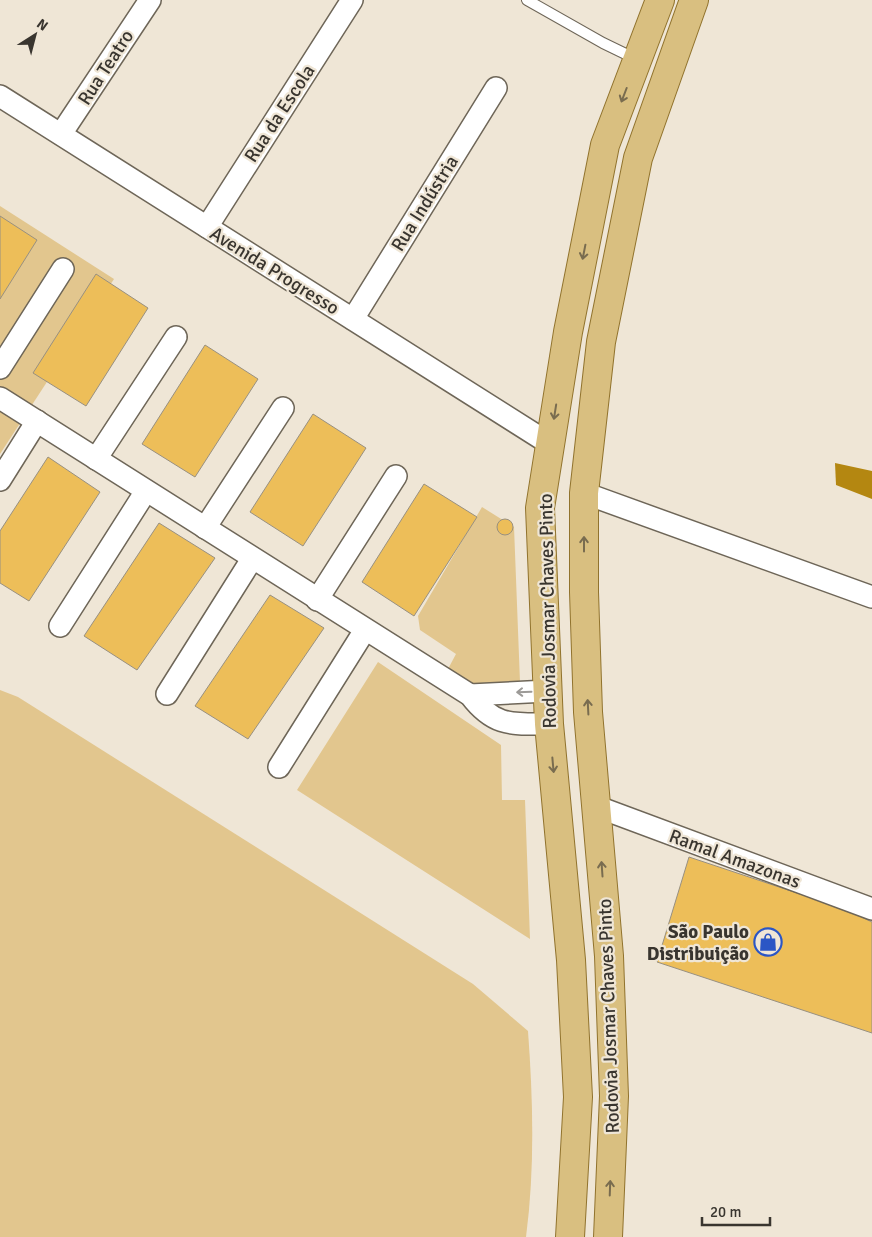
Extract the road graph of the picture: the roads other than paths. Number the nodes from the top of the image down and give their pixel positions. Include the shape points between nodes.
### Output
1 (150, 0) edge
2 (352, 0) edge
3 (527, 0) edge
4 (660, 0) edge
5 (694, 0) edge
6 (638, 59) junction
7 (496, 88) dead end
8 (0, 96) edge
9 (61, 134) junction
10 (207, 226) junction
11 (63, 269) dead end
12 (353, 319) junction
13 (176, 337) dead end
14 (0, 368) edge
15 (0, 398) edge
16 (283, 408) dead end
17 (37, 422) junction
18 (550, 444) junction
19 (96, 459) junction
20 (396, 476) dead end
21 (0, 480) edge
22 (146, 491) junction
23 (584, 492) junction
24 (205, 528) junction
25 (252, 559) junction
26 (872, 597) edge
27 (317, 600) junction
28 (60, 626) dead end
29 (365, 630) junction
30 (548, 691) junction
31 (167, 694) dead end
32 (470, 695) junction
33 (549, 724) junction
34 (278, 767) dead end
35 (598, 807) junction
36 (872, 909) edge
37 (570, 1237) edge
38 (608, 1237) edge

1 - 9 street, Rua Teatro
2 - 10 street, Rua da Escola
3 - 6 lane
4 - 6 main road, Rodovia Josmar Chaves Pinto
5 - 23 main road, Rodovia Josmar Chaves Pinto via 638,158 601,342
6 -> 18 main road, Rodovia Josmar Chaves Pinto via 605,145 568,332
7 - 12 street, Rua Indústria
8 - 9 street, Avenida Progresso
9 - 10 street, Avenida Progresso
10 - 12 street, Avenida Progresso
11 - 14 street
12 - 18 street, Avenida Progresso
13 - 19 street
15 - 17 street
16 - 24 street
17 - 19 street
17 - 21 street
18 - 30 main road, Rodovia Josmar Chaves Pinto via 540,508
19 - 22 street
20 - 27 street
22 - 24 street
22 - 28 street
23 - 26 street
35 -> 23 main road, Rodovia Josmar Chaves Pinto via 588,712
24 - 25 street
25 - 27 street
25 - 31 street
27 - 29 street
29 - 32 street
29 - 34 street
30 -> 32 street
30 - 33 main road, Rodovia Josmar Chaves Pinto
32 - 33 street via 482,711 497,720 511,724
33 -> 37 main road, Rodovia Josmar Chaves Pinto via 571,960 578,1097
35 - 36 street, Ramal Amazonas
38 -> 35 main road, Rodovia Josmar Chaves Pinto via 614,1096 609,956

